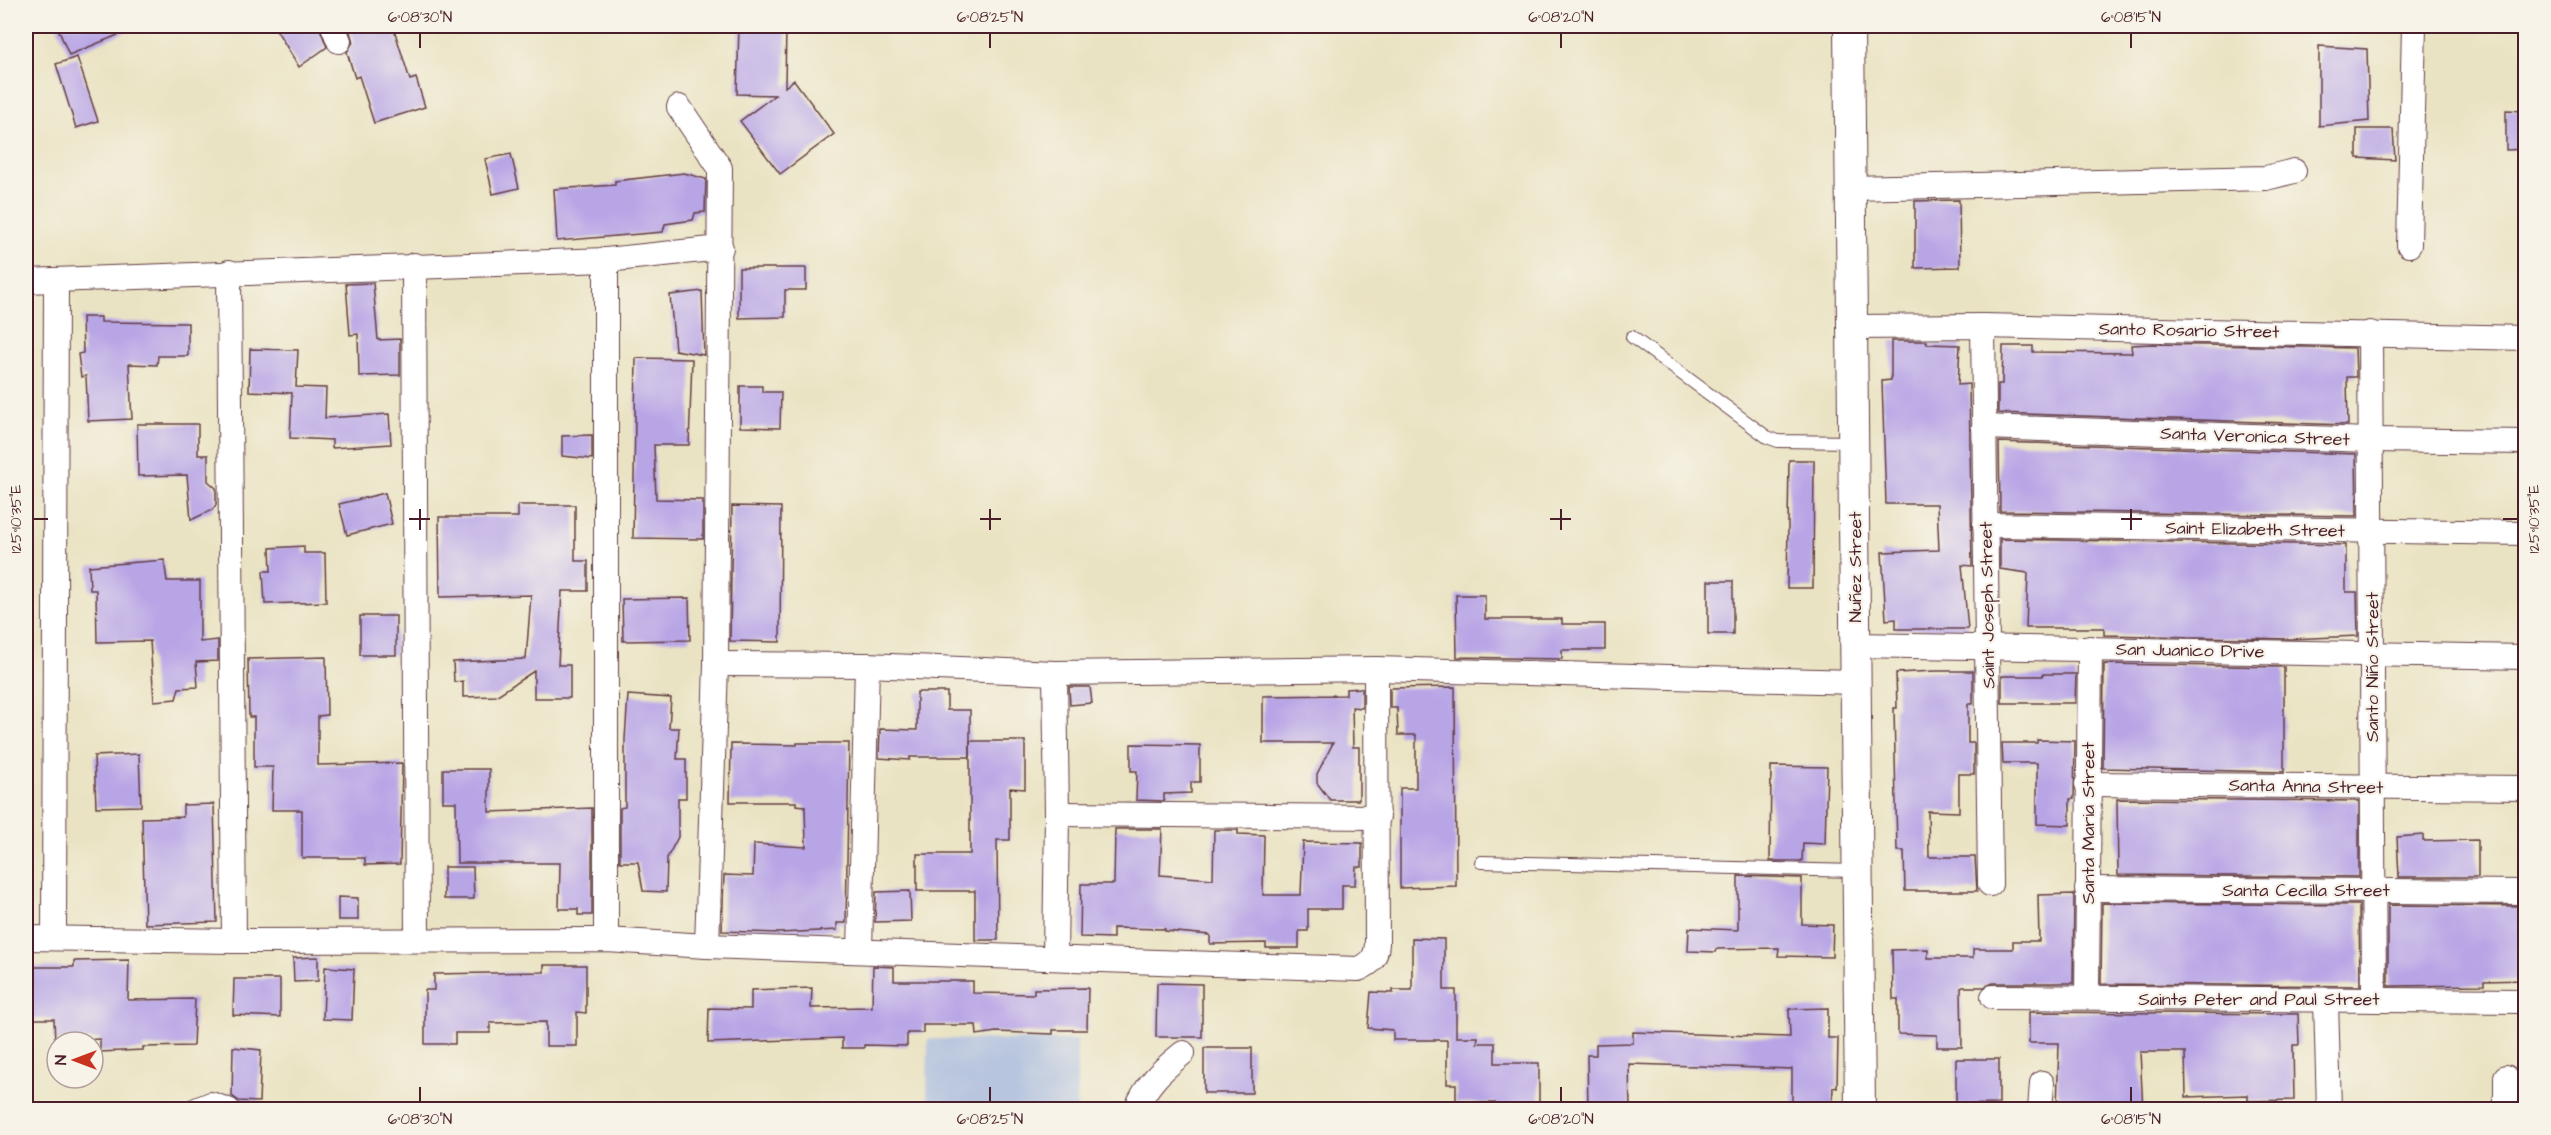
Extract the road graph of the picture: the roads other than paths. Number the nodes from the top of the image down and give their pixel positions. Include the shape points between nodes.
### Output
1 (1849, 26) edge
2 (2414, 26) edge
3 (679, 107) dead end
4 (2294, 171) dead end
5 (1851, 188) junction
6 (2409, 244) dead end
7 (721, 248) junction
8 (606, 260) junction
9 (414, 265) junction
10 (229, 272) junction
11 (56, 279) junction
12 (26, 280) edge
13 (1983, 326) junction
14 (1852, 327) junction
15 (2370, 333) junction
16 (1632, 337) dead end
17 (2526, 338) edge
18 (1984, 427) junction
19 (2371, 440) junction
20 (1854, 441) junction
21 (2526, 442) edge
22 (1986, 525) junction
23 (2372, 531) junction
24 (2526, 533) edge
25 (1855, 645) junction
26 (1987, 646) junction
27 (2090, 648) junction
28 (2372, 654) junction
29 (2526, 657) edge
30 (716, 664) junction
31 (867, 665) junction
32 (1376, 669) junction
33 (1055, 674) junction
34 (1856, 682) junction
35 (2087, 784) junction
36 (2373, 786) junction
37 (2526, 788) edge
38 (1057, 814) junction
39 (1378, 817) junction
40 (1481, 862) dead end
41 (1857, 871) junction
42 (1990, 884) dead end
43 (2087, 889) junction
44 (2374, 891) junction
45 (2526, 892) edge
46 (54, 937) junction
47 (26, 938) edge
48 (417, 940) junction
49 (606, 940) junction
50 (234, 941) junction
51 (707, 946) junction
52 (860, 950) junction
53 (1055, 958) junction
54 (1993, 997) dead end
55 (2087, 998) junction
56 (2326, 999) junction
57 (2374, 1000) junction
58 (2526, 1001) edge
59 (1183, 1053) dead end
60 (2506, 1077) dead end
61 (2042, 1083) dead end
62 (196, 1110) edge
63 (228, 1110) edge
64 (1136, 1110) edge
65 (1860, 1110) edge
66 (2040, 1110) edge
67 (2329, 1110) edge
68 (2506, 1110) edge

1 - 5 street, Nuñez Street
2 - 6 street
3 - 7 street via 720,168
4 - 5 street via 2266,178
5 - 14 street, Nuñez Street
7 - 8 street
7 - 30 street
8 - 9 street
8 - 49 street
9 - 10 street
9 - 48 street
10 - 11 street
10 - 50 street
11 - 12 street
11 - 46 street
13 - 14 street, Santo Rosario Street
13 - 15 street, Santo Rosario Street
13 - 18 street, Saint Joseph Street
14 - 20 street, Nuñez Street
15 - 17 street, Santo Rosario Street
15 - 19 street, Santo Niño Street
16 - 20 lane via 1767,437 1778,441
18 - 19 street, Santa Veronica Street
18 - 22 street, Saint Joseph Street
19 - 21 street, Santa Veronica Street
19 - 23 street, Santo Niño Street
20 - 25 street, Nuñez Street
22 - 23 street, Saint Elizabeth Street
22 - 26 street, Saint Joseph Street
23 - 24 street, Saint Elizabeth Street
23 - 28 street, Santo Niño Street
25 - 26 street, San Juanico Drive
25 - 34 street, Nuñez Street
26 - 27 street, San Juanico Drive
26 - 42 street, Saint Joseph Street
27 - 28 street, San Juanico Drive
27 - 35 street, Santa Maria Street
28 - 29 street, San Juanico Drive
28 - 36 street, Santo Niño Street
30 - 31 street
30 - 51 street
31 - 33 street
31 - 52 street
32 - 33 street
32 - 34 street
32 - 39 street
33 - 38 street
34 - 41 street, Nuñez Street
35 - 36 street, Santa Anna Street
35 - 43 street, Santa Maria Street
36 - 37 street, Santa Anna Street
36 - 44 street, Santo Niño Street
38 - 39 street
38 - 53 street
39 - 53 street via 1377,954 1367,966 1358,969
40 - 41 lane
41 - 65 street, Nuñez Street
43 - 44 street, Santa Cecilla Street
43 - 55 street, Santa Maria Street
44 - 45 street, Santa Cecilla Street
44 - 57 street, Santo Niño Street
46 - 47 street
46 - 50 street
48 - 49 street
48 - 50 street
49 - 51 street
51 - 52 street
52 - 53 street
54 - 55 street, Saints Peter and Paul Street
55 - 56 street, Saints Peter and Paul Street
56 - 57 street, Saints Peter and Paul Street
56 - 67 street
57 - 58 street, Saints Peter and Paul Street
59 - 64 street via 1155,1076
60 - 68 street
61 - 66 street
62 - 63 street via 211,1104

